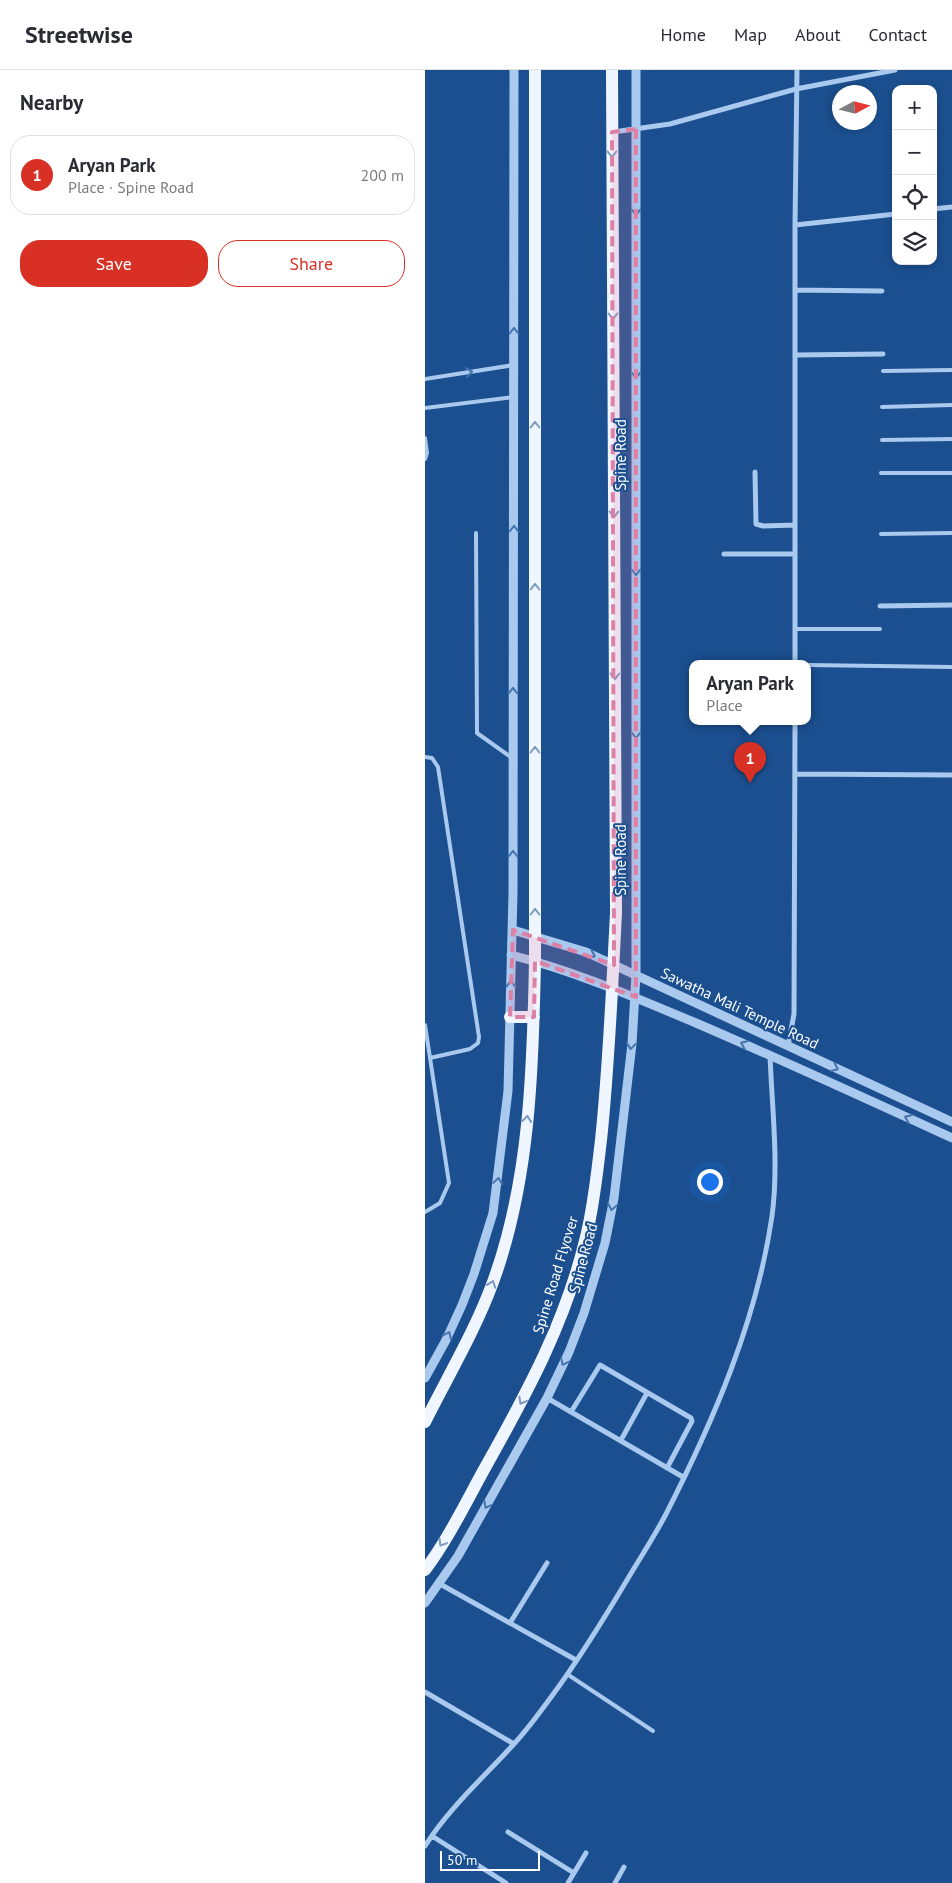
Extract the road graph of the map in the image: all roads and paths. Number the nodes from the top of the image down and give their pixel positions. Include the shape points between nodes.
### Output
1 (514, 70) edge
2 (535, 70) edge
3 (612, 70) edge
4 (636, 70) edge
5 (797, 70) edge
6 (895, 70) edge
7 (797, 89) junction
8 (636, 128) junction
9 (612, 132) junction
10 (952, 207) edge
11 (937, 209) edge
12 (892, 214) edge
13 (795, 225) junction
14 (795, 290) junction
15 (882, 291) dead end
16 (883, 354) dead end
17 (795, 355) junction
18 (514, 365) junction
19 (952, 370) edge
20 (883, 371) dead end
21 (425, 379) edge
22 (514, 397) junction
23 (952, 405) edge
24 (882, 407) dead end
25 (425, 408) edge
26 (425, 438) edge
27 (952, 439) edge
28 (882, 440) dead end
29 (425, 459) edge
30 (755, 472) dead end
31 (881, 473) dead end
32 (952, 473) edge
33 (795, 525) junction
34 (477, 533) dead end
35 (952, 533) edge
36 (881, 534) dead end
37 (724, 554) dead end
38 (795, 554) junction
39 (952, 605) edge
40 (880, 606) dead end
41 (795, 628) junction
42 (880, 629) dead end
43 (795, 660) edge
44 (811, 665) edge
45 (952, 668) edge
46 (795, 725) edge
47 (425, 757) edge
48 (513, 760) junction
49 (796, 774) junction
50 (952, 775) edge
51 (513, 930) junction
52 (535, 936) junction
53 (511, 955) junction
54 (535, 961) junction
55 (614, 965) junction
56 (636, 975) junction
57 (613, 989) junction
58 (636, 997) junction
59 (510, 1017) junction
60 (534, 1017) junction
61 (425, 1025) edge
62 (788, 1046) junction
63 (770, 1055) junction
64 (430, 1058) junction
65 (952, 1122) edge
66 (952, 1138) edge
67 (425, 1212) edge
68 (425, 1378) edge
69 (647, 1393) junction
70 (547, 1398) junction
71 (571, 1412) junction
72 (425, 1422) edge
73 (621, 1440) junction
74 (667, 1468) junction
75 (683, 1477) junction
76 (547, 1563) dead end
77 (425, 1570) edge
78 (439, 1584) junction
79 (425, 1603) edge
80 (510, 1623) junction
81 (576, 1660) junction
82 (567, 1674) junction
83 (425, 1692) edge
84 (653, 1731) dead end
85 (514, 1744) junction
86 (508, 1832) dead end
87 (432, 1836) junction
88 (425, 1846) edge
89 (587, 1853) dead end
90 (624, 1867) dead end
91 (574, 1873) junction
92 (506, 1883) edge
93 (568, 1883) edge
94 (615, 1883) edge

18 -> 1 street
52 -> 2 main road
3 - 9 main road, Spine Road
4 - 8 street, Spine Road
5 - 7 street
6 - 7 street
7 - 8 street via 670,124
7 - 13 street
8 - 9 street
8 -> 56 street, Spine Road
9 -> 55 main road, Spine Road
10 - 11 street
12 - 13 street
13 - 14 street
14 - 15 street
14 - 17 street
16 - 17 street
17 - 33 street
21 -> 18 lane
18 - 22 street
19 - 20 lane
22 - 25 lane
48 -> 22 street
23 - 24 lane
26 - 29 lane
27 - 28 lane
30 - 33 street via 756,524
31 - 32 lane
33 - 38 street
34 - 48 lane via 477,733
35 - 36 lane
37 - 38 street
38 - 41 street
39 - 40 street
41 - 42 lane
41 - 43 street
44 - 45 lane
46 - 49 street
47 - 64 lane via 432,758 438,767 479,1029 478,1044 470,1049
51 -> 48 street
49 - 50 street
49 - 62 street via 794,1014
51 - 52 street, Sawatha Mali Temple Road
51 - 53 street
52 - 54 main road
52 -> 55 street, Sawatha Mali Temple Road via 586,952
53 - 54 street, Sawatha Mali Temple Road
59 -> 53 street
54 - 57 street, Sawatha Mali Temple Road
54 - 60 main road
55 - 56 street, Sawatha Mali Temple Road
55 - 57 main road, Spine Road
56 - 58 street, Spine Road
56 - 62 street, Sawatha Mali Temple Road
57 - 58 street, Sawatha Mali Temple Road
57 -> 77 main road, Spine Road Flyover via 595,1195 586,1238 559,1322 532,1384
63 -> 58 street, Sawatha Mali Temple Road
58 -> 70 street, Spine Road via 614,1198 605,1243 584,1313
59 - 60 main road
68 -> 59 street via 475,1274 493,1213 508,1091
72 -> 60 main road via 480,1314 512,1219 523,1156
61 - 64 lane
62 -> 65 street, Sawatha Mali Temple Road
66 -> 63 street, Sawatha Mali Temple Road
63 - 75 street via 775,1166 765,1258 733,1361
64 - 67 lane via 449,1183 440,1204
69 - 71 street via 600,1365
69 - 73 street
69 - 74 street via 692,1421
70 - 71 street
70 -> 78 street, Spine Road
71 - 73 street
73 - 74 street
74 - 75 street
75 - 81 street via 665,1516
76 - 80 street
78 - 79 street, Spine Road
78 - 80 street
80 - 81 street
81 - 82 street
82 - 84 lane
82 - 85 street
83 - 85 street
85 - 87 street via 458,1802
86 - 91 street
87 - 88 street
87 - 92 street
89 - 91 street
90 - 94 street
91 - 93 street

